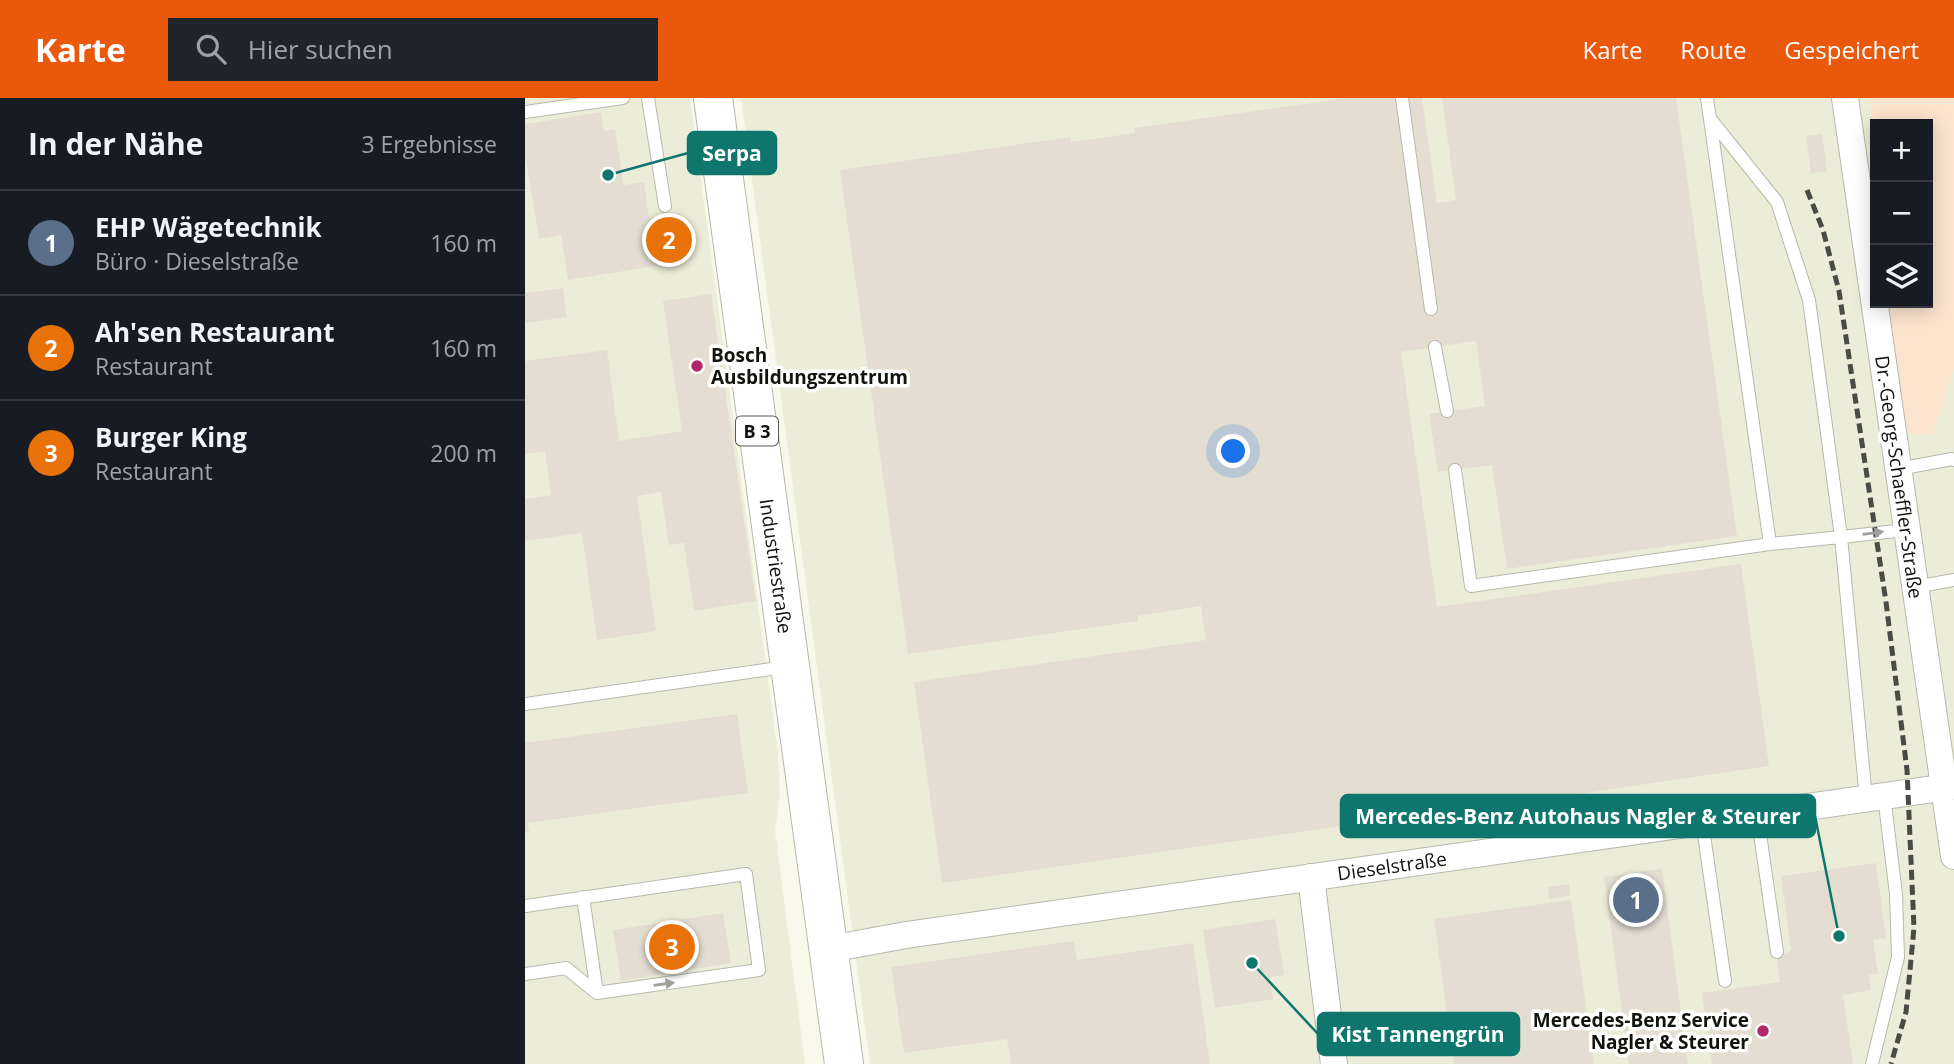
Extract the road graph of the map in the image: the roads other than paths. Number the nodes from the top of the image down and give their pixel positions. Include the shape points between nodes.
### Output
1 (623, 98) edge
2 (648, 98) edge
3 (713, 98) edge
4 (1402, 98) edge
5 (1707, 98) edge
6 (1845, 98) edge
7 (525, 112) edge
8 (1710, 119) junction
9 (665, 206) dead end
10 (1431, 309) dead end
11 (1435, 347) dead end
12 (1447, 411) dead end
13 (1954, 460) edge
14 (1898, 469) junction
15 (1455, 470) dead end
16 (1906, 530) junction
17 (1841, 537) junction
18 (1770, 544) junction
19 (1954, 580) edge
20 (1915, 587) junction
21 (789, 666) junction
22 (525, 704) edge
23 (1948, 786) edge
24 (1875, 798) junction
25 (1757, 812) junction
26 (1702, 821) junction
27 (1954, 856) edge
28 (1311, 877) junction
29 (583, 897) junction
30 (525, 905) edge
31 (830, 949) junction
32 (1777, 952) dead end
33 (525, 974) edge
34 (1725, 981) dead end
35 (597, 993) junction
36 (837, 1054) edge
37 (1334, 1064) edge
38 (1872, 1064) edge

1 - 7 lane
2 - 9 lane
3 - 21 main road, Industriestraße / B 3
4 - 10 lane
5 - 8 lane
6 - 14 street, Dr.-Georg-Schaeffler-Straße
8 - 17 lane via 1777,202 1809,300
8 - 18 lane
11 - 12 lane
13 - 14 lane
14 - 16 street, Dr.-Georg-Schaeffler-Straße
15 - 18 lane via 1471,586
17 -> 16 lane
16 - 20 street, Dr.-Georg-Schaeffler-Straße
17 - 18 lane
17 - 24 lane via 1864,769
19 - 20 lane
20 - 23 street, Dr.-Georg-Schaeffler-Straße
21 - 22 lane
21 - 31 main road, Industriestraße / B 3
23 - 24 street, Dieselstraße
23 - 27 street, Dr.-Georg-Schaeffler-Straße
24 - 25 street, Dieselstraße
24 - 38 lane via 1896,894 1898,957
25 - 26 street, Dieselstraße
25 - 32 lane
26 - 28 street, Dieselstraße
26 - 34 lane
28 - 31 street, Dieselstraße
28 - 37 street
29 - 30 lane
29 - 35 lane
35 -> 29 lane via 759,970 746,874
31 - 36 main road, Industriestraße / B 3
33 - 35 lane via 566,968

